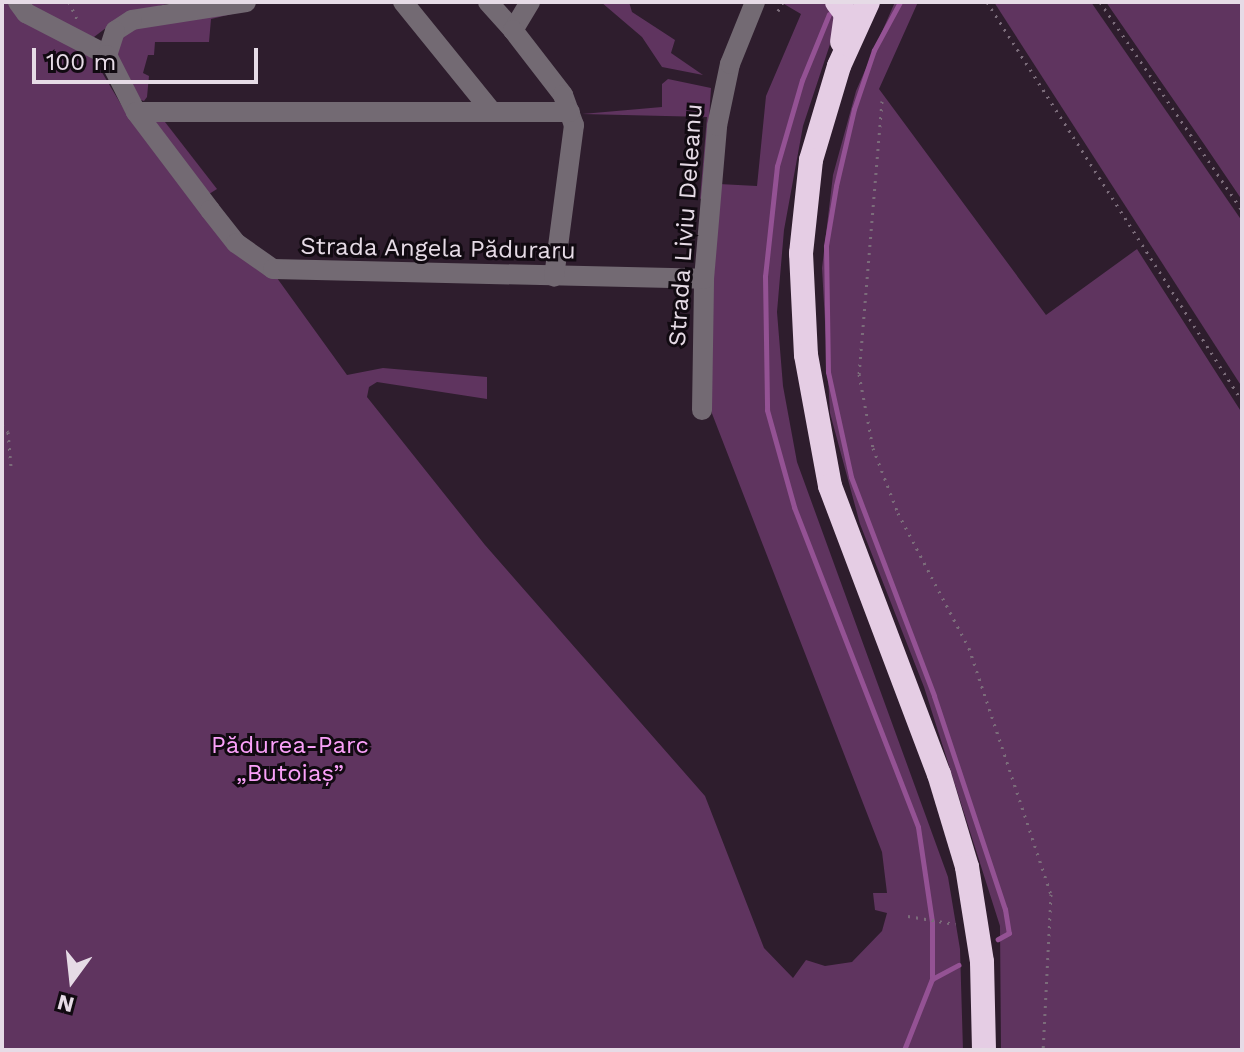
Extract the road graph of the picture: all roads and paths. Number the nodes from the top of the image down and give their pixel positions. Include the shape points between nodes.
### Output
1 (18, 2) edge
2 (246, 2) edge
3 (403, 2) edge
4 (488, 2) edge
5 (530, 2) edge
6 (755, 2) edge
7 (783, 2) edge
8 (837, 2) edge
9 (987, 2) edge
10 (1100, 2) edge
11 (871, 3) edge
12 (778, 11) dead end
13 (513, 30) junction
14 (107, 55) junction
15 (882, 101) dead end
16 (136, 112) junction
17 (492, 112) junction
18 (570, 112) junction
19 (1242, 210) edge
20 (801, 253) junction
21 (554, 277) junction
22 (704, 279) junction
23 (1242, 400) edge
24 (702, 410) dead end
25 (2, 425) edge
26 (11, 466) dead end
27 (908, 916) dead end
28 (938, 920) dead end
29 (984, 1050) edge
30 (1043, 1050) edge

1 - 14 street via 26,13
2 - 14 street via 132,20 115,31
3 - 17 street
4 - 13 street
5 - 13 street
6 - 22 street, Strada Liviu Deleanu via 720,105
7 - 12 path
8 - 20 highway via 846,22 804,161 796,208
9 - 23 path
10 - 19 path
11 - 20 highway via 818,210
13 - 18 street
14 - 16 street, Strada Angela Păduraru
15 - 30 path via 859,374 873,448 898,513 969,648 1051,894
16 - 17 street
16 - 21 street, Strada Angela Păduraru via 236,243 273,269
17 - 18 street
18 - 21 street via 573,153
20 - 29 highway via 806,355 818,441 844,530 939,774 967,867 982,962
21 - 22 street, Strada Angela Păduraru
22 - 24 street, Strada Liviu Deleanu
25 - 26 path via 8,432
27 - 28 path

